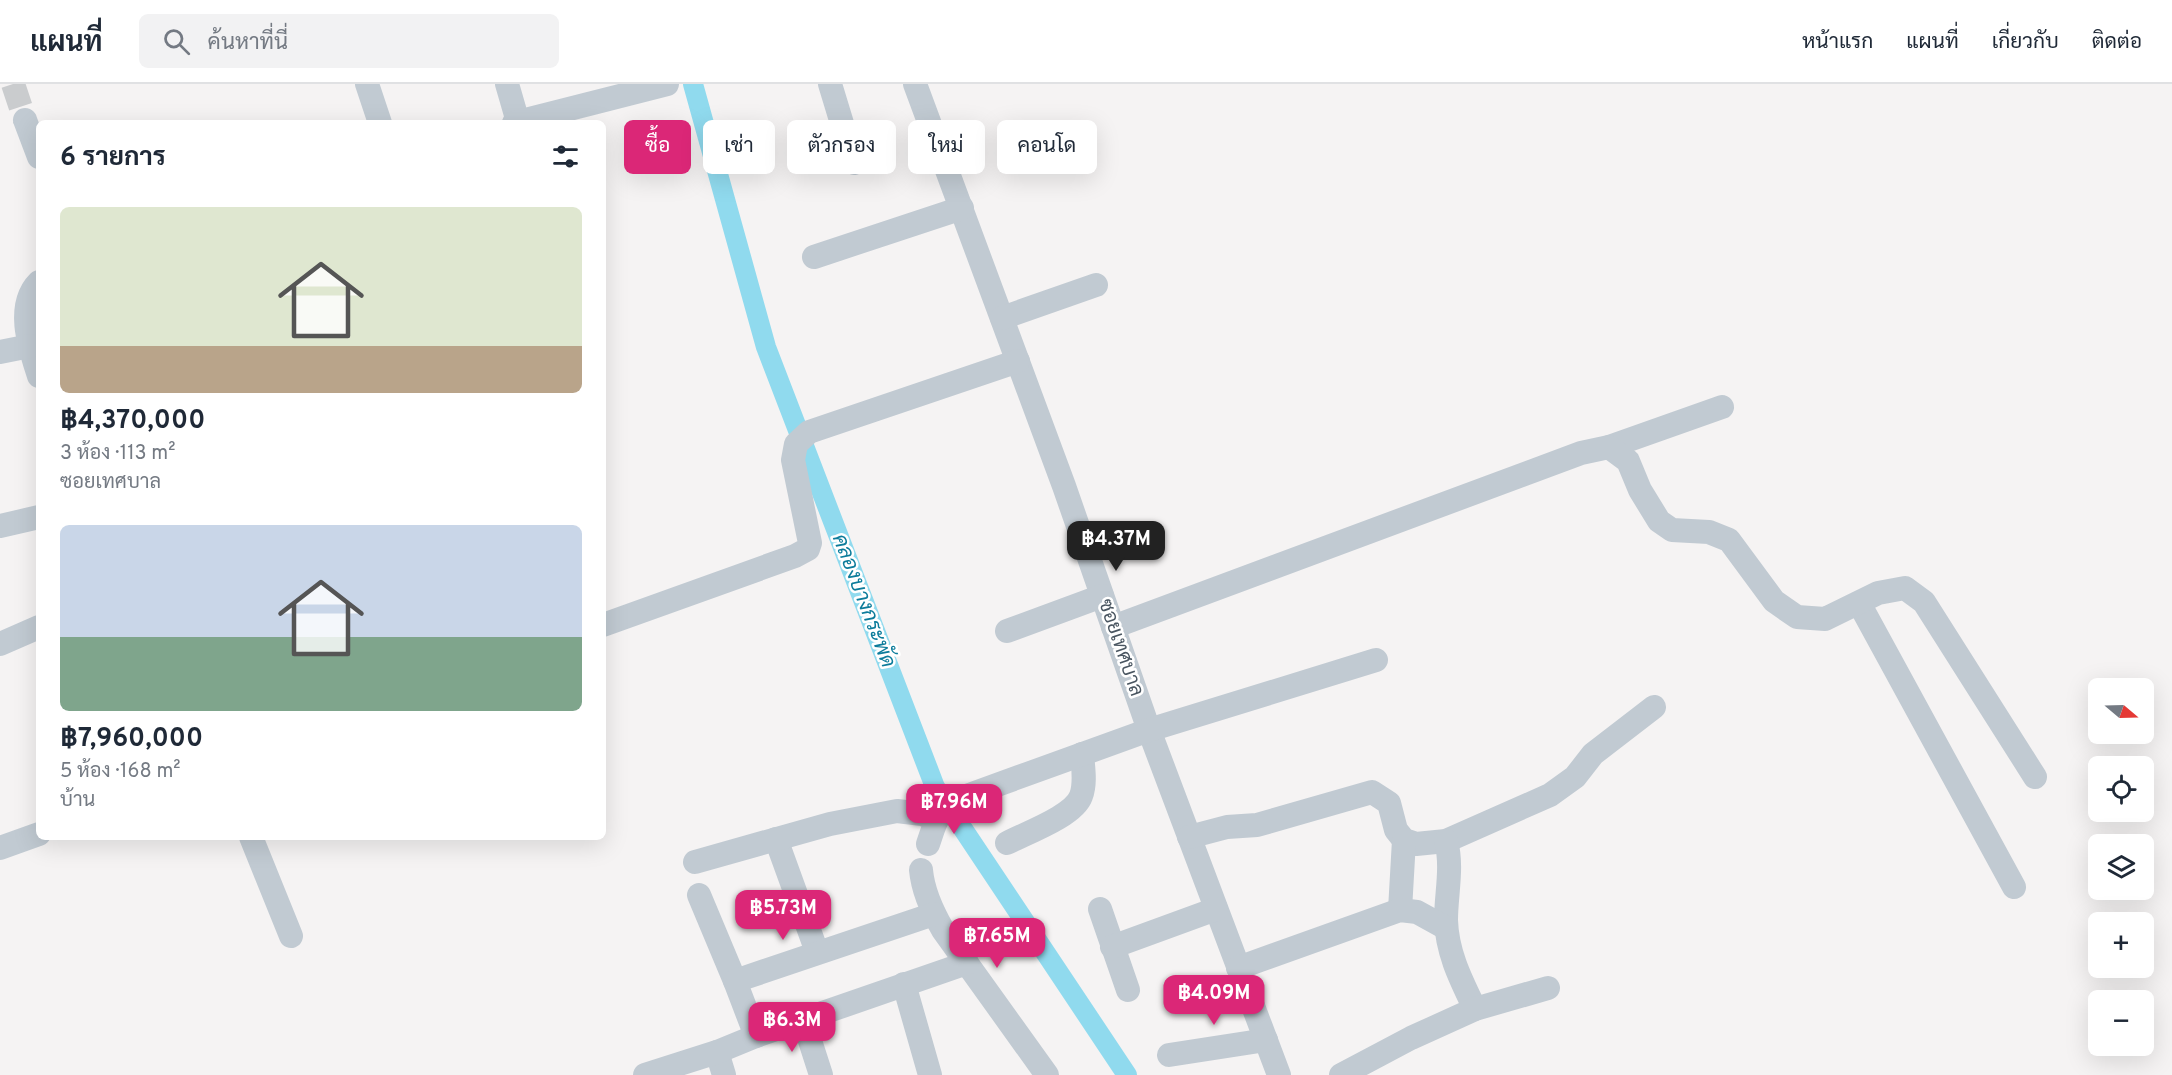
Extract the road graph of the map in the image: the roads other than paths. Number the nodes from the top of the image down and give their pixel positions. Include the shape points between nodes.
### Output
1 (367, 84) edge
2 (507, 84) edge
3 (830, 84) edge
4 (915, 84) edge
5 (659, 85) edge
6 (25, 120) tunnel mouth
7 (379, 120) edge
8 (516, 120) edge
9 (524, 120) edge
10 (841, 120) edge
11 (36, 149) edge
12 (962, 208) junction
13 (814, 257) dead end
14 (36, 285) edge
15 (1096, 285) dead end
16 (1002, 318) junction
17 (30, 346) junction
18 (0, 352) edge
19 (1018, 361) junction
20 (36, 366) edge
21 (1722, 407) dead end
22 (1609, 447) junction
23 (36, 518) edge
24 (0, 526) edge
25 (1102, 596) junction
26 (1859, 603) junction
27 (606, 625) edge
28 (1113, 627) junction
29 (36, 628) edge
30 (1007, 631) dead end
31 (0, 644) edge
32 (1376, 660) dead end
33 (1654, 707) dead end
34 (1149, 729) junction
35 (1082, 754) junction
36 (2035, 777) dead end
37 (947, 808) junction
38 (36, 835) edge
39 (1189, 837) junction
40 (776, 839) junction
41 (252, 840) edge
42 (1404, 840) junction
43 (1446, 841) junction
44 (1007, 843) dead end
45 (928, 844) dead end
46 (0, 848) edge
47 (695, 862) dead end
48 (921, 870) dead end
49 (2014, 887) dead end
50 (699, 895) dead end
51 (1100, 909) dead end
52 (1216, 909) junction
53 (1400, 910) junction
54 (934, 914) junction
55 (1446, 928) junction
56 (291, 936) dead end
57 (1112, 947) junction
58 (817, 952) junction
59 (967, 963) junction
60 (1239, 968) junction
61 (735, 981) junction
62 (904, 984) junction
63 (1548, 988) dead end
64 (1128, 990) dead end
65 (1475, 1009) junction
66 (803, 1019) junction
67 (756, 1036) junction
68 (1266, 1040) junction
69 (717, 1052) junction
70 (1169, 1055) dead end
71 (1041, 1074) edge
72 (645, 1075) edge
73 (724, 1075) edge
74 (821, 1075) edge
75 (930, 1075) edge
76 (1279, 1075) edge
77 (1341, 1075) edge

1 - 7 street
2 - 8 street
3 - 10 street
4 - 12 street, ซอยเทศบาล
5 - 9 street
6 - 11 street
12 - 13 street
12 - 16 street, ซอยเทศบาล
14 - 17 street via 26,309
15 - 16 street
16 - 19 street, ซอยเทศบาล
17 - 18 street
17 - 20 street
19 - 25 street, ซอยเทศบาล
19 - 27 street via 802,438 793,460 808,549
21 - 22 street
22 - 26 street via 1628,461 1659,521 1672,530 1709,532 1729,540 1774,601 1797,617 1825,619
22 - 28 street via 1581,453
23 - 24 street
25 - 28 street, ซอยเทศบาล
25 - 30 street
26 - 36 street via 1878,593 1905,588 1924,602
26 - 49 street
28 - 34 street, ซอยเทศบาล
29 - 31 street
32 - 34 street
33 - 43 street via 1593,754 1575,777 1551,795
34 - 35 street
34 - 39 street, ซอยเทศบาล
35 - 37 street
35 - 44 street via 1083,786 1076,806
37 - 40 street via 922,814 897,811
37 - 45 street
38 - 46 street
39 - 42 street via 1227,827 1257,825 1372,792 1389,803 1396,831
39 - 52 street, ซอยเทศบาล
40 - 47 street
40 - 58 street
41 - 56 street
42 - 43 street via 1416,844
42 - 53 street
43 - 55 street via 1450,870
48 - 54 street via 922,886
50 - 61 street
51 - 57 street
52 - 57 street
52 - 60 street, ซอยเทศบาล
53 - 55 street via 1417,912
53 - 60 street
54 - 58 street
54 - 59 street
55 - 65 street via 1453,962
57 - 64 street
58 - 61 street
59 - 62 street
59 - 71 street
60 - 68 street, ซอยเทศบาล
61 - 67 street
62 - 66 street
62 - 75 street
63 - 65 street
65 - 77 street
66 - 67 street
66 - 74 street
67 - 69 street
68 - 70 street
68 - 76 street, ซอยเทศบาล
69 - 72 street
69 - 73 street

